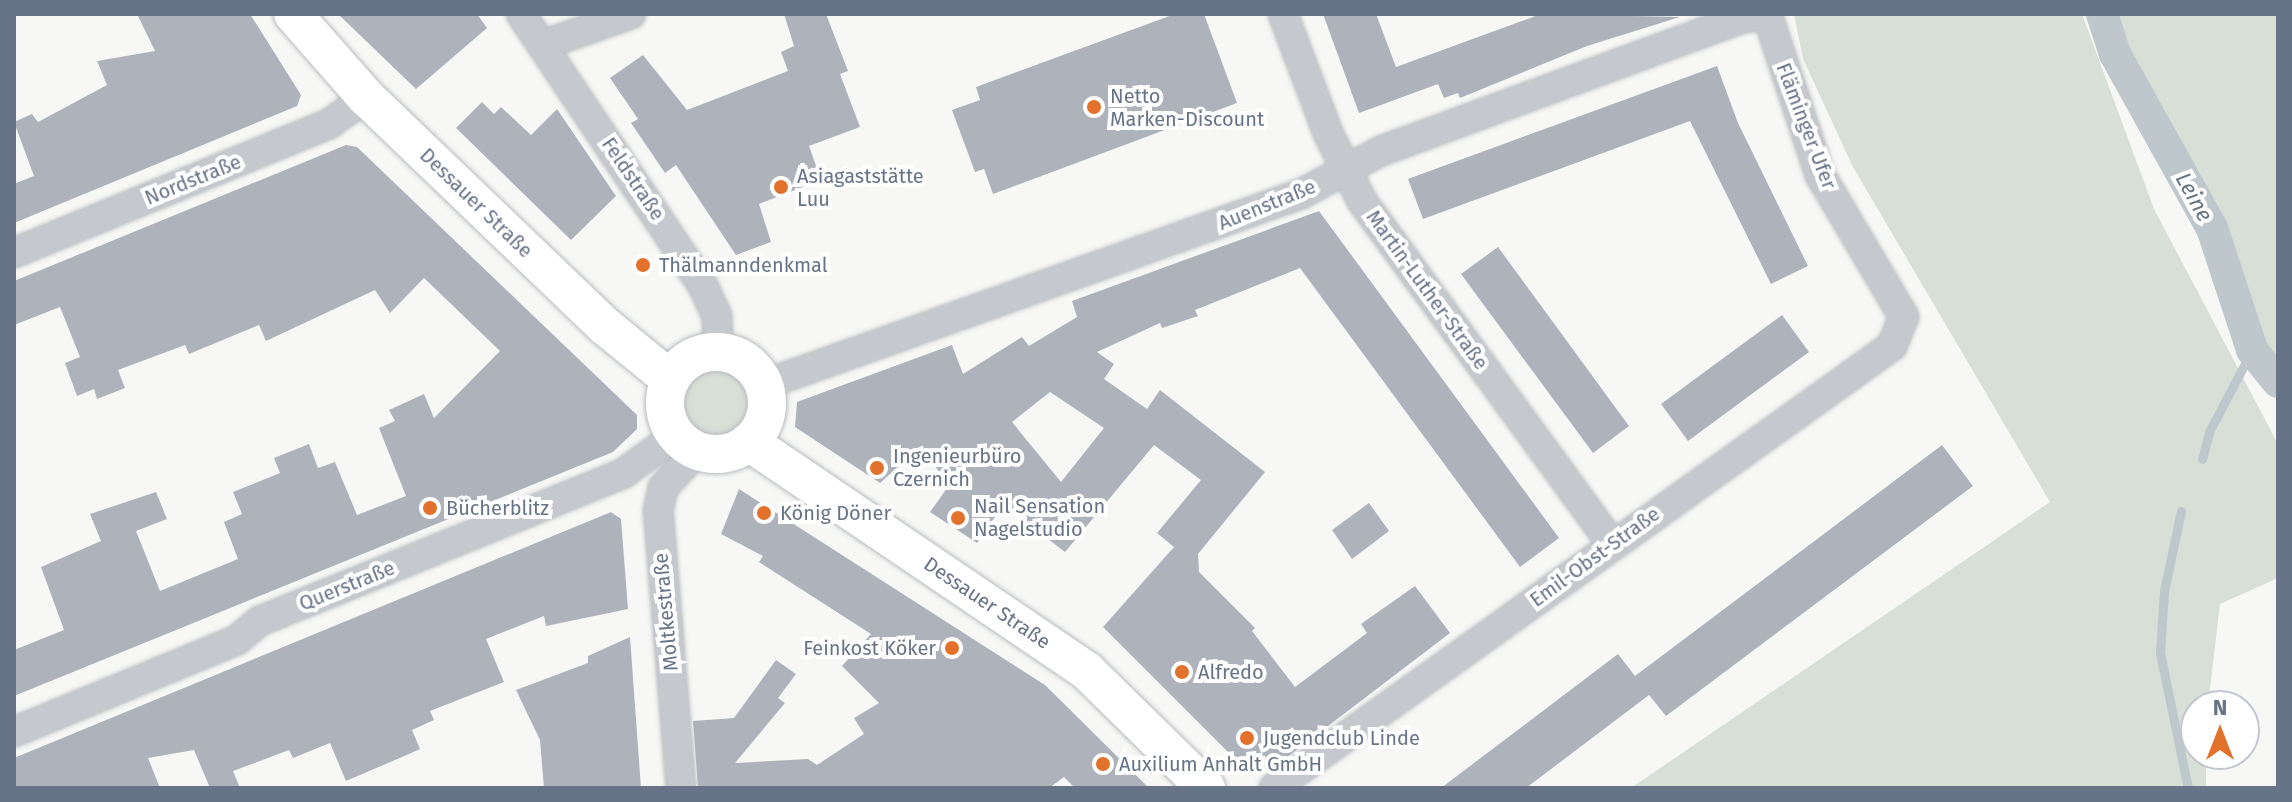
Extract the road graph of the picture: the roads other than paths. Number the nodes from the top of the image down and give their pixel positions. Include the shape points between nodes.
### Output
1 (293, 14) edge
2 (521, 14) edge
3 (631, 14) edge
4 (1283, 14) edge
5 (1767, 14) edge
6 (543, 45) junction
7 (366, 97) junction
8 (1345, 171) junction
9 (14, 253) edge
10 (1904, 317) joint
11 (718, 353) junction
12 (671, 380) junction
13 (763, 385) junction
14 (749, 442) junction
15 (687, 443) junction
16 (1612, 544) junction
17 (14, 732) edge
18 (681, 788) edge
19 (1206, 788) edge
20 (1274, 788) edge

1 - 7 street, Dessauer Straße
2 - 6 street, Feldstraße
3 - 6 street
4 - 8 street, Martin-Luther-Straße
5 - 8 street, Auenstraße via 1740,19 1411,140
5 - 10 street, Fläminger Ufer via 1820,175
6 - 11 street, Feldstraße via 703,286 717,316
7 - 9 street, Nordstraße via 329,124
7 - 12 street, Dessauer Straße via 605,326
8 - 13 street, Auenstraße via 1301,194
8 - 16 street, Martin-Luther-Straße
10 - 16 street, Emil-Obst-Straße via 1892,346
11 - 12 street via 686,363
11 - 13 street via 745,363
12 - 15 street via 665,408
13 - 14 street via 763,421
14 - 15 street via 719,454
14 - 19 street, Dessauer Straße via 1087,671
15 - 17 street, Querstraße via 260,621 237,640
15 - 18 street, Moltkestraße via 663,488 658,511
16 - 20 street, Emil-Obst-Straße

